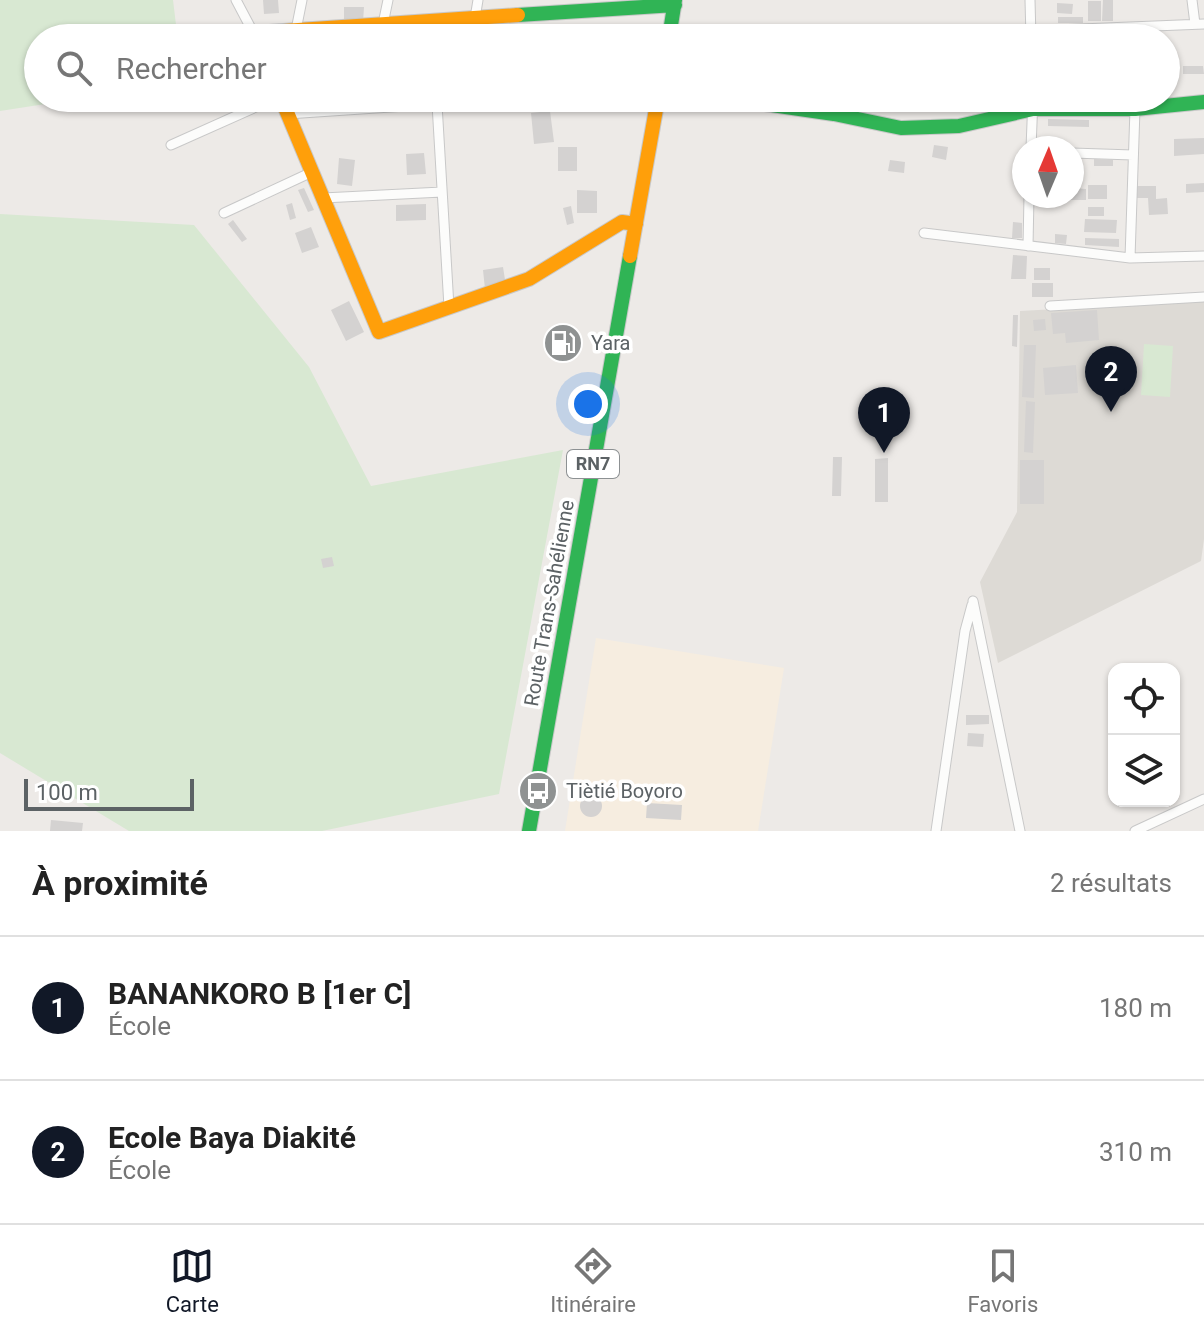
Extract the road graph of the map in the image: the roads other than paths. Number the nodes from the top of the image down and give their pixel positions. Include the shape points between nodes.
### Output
1 (236, 0) edge
2 (302, 0) edge
3 (388, 0) edge
4 (478, 0) edge
5 (1030, 0) edge
6 (1192, 0) edge
7 (675, 2) edge
8 (564, 6) edge
9 (475, 18) junction
10 (249, 24) edge
11 (297, 24) edge
12 (383, 24) joint
13 (671, 24) edge
14 (1031, 24) edge
15 (1199, 24) edge
16 (1204, 102) edge
17 (1180, 104) edge
18 (246, 112) edge
19 (317, 112) edge
20 (437, 112) edge
21 (656, 112) edge
22 (820, 112) edge
23 (1006, 112) edge
24 (1033, 112) edge
25 (1135, 112) edge
26 (287, 114) joint
27 (1032, 136) edge
28 (171, 145) dead end
29 (1084, 153) edge
30 (1133, 155) junction
31 (312, 172) junction
32 (442, 192) junction
33 (323, 198) junction
34 (1029, 208) edge
35 (224, 213) dead end
36 (636, 224) junction
37 (924, 233) dead end
38 (1028, 246) junction
39 (1204, 256) edge
40 (1130, 258) junction
41 (1204, 297) edge
42 (1050, 306) dead end
43 (449, 307) junction
44 (1204, 799) edge
45 (529, 831) edge
46 (936, 831) edge
47 (1020, 831) edge
48 (1135, 831) edge

1 - 10 street
2 - 11 street
3 - 12 street
4 - 9 street
5 - 14 street
6 - 15 street
7 - 8 main road
7 - 13 main road
8 - 9 main road
9 - 12 main road
16 - 17 main road
18 - 28 street
19 - 26 street
20 - 32 street
21 - 36 main road, Route Trans-Sahélienne / RN7
22 - 23 main road via 901,128 959,126
24 - 27 street
25 - 30 street
26 - 31 main road
29 - 30 street
30 - 40 street
31 - 33 main road
31 - 35 street
32 - 33 street
32 - 43 street
33 - 43 main road via 379,332
34 - 38 street
36 - 43 main road via 622,222 529,279
36 - 45 main road, Route Trans-Sahélienne / RN7
37 - 38 street
38 - 40 street
39 - 40 street
41 - 42 street
44 - 48 street
46 - 47 street via 973,601

